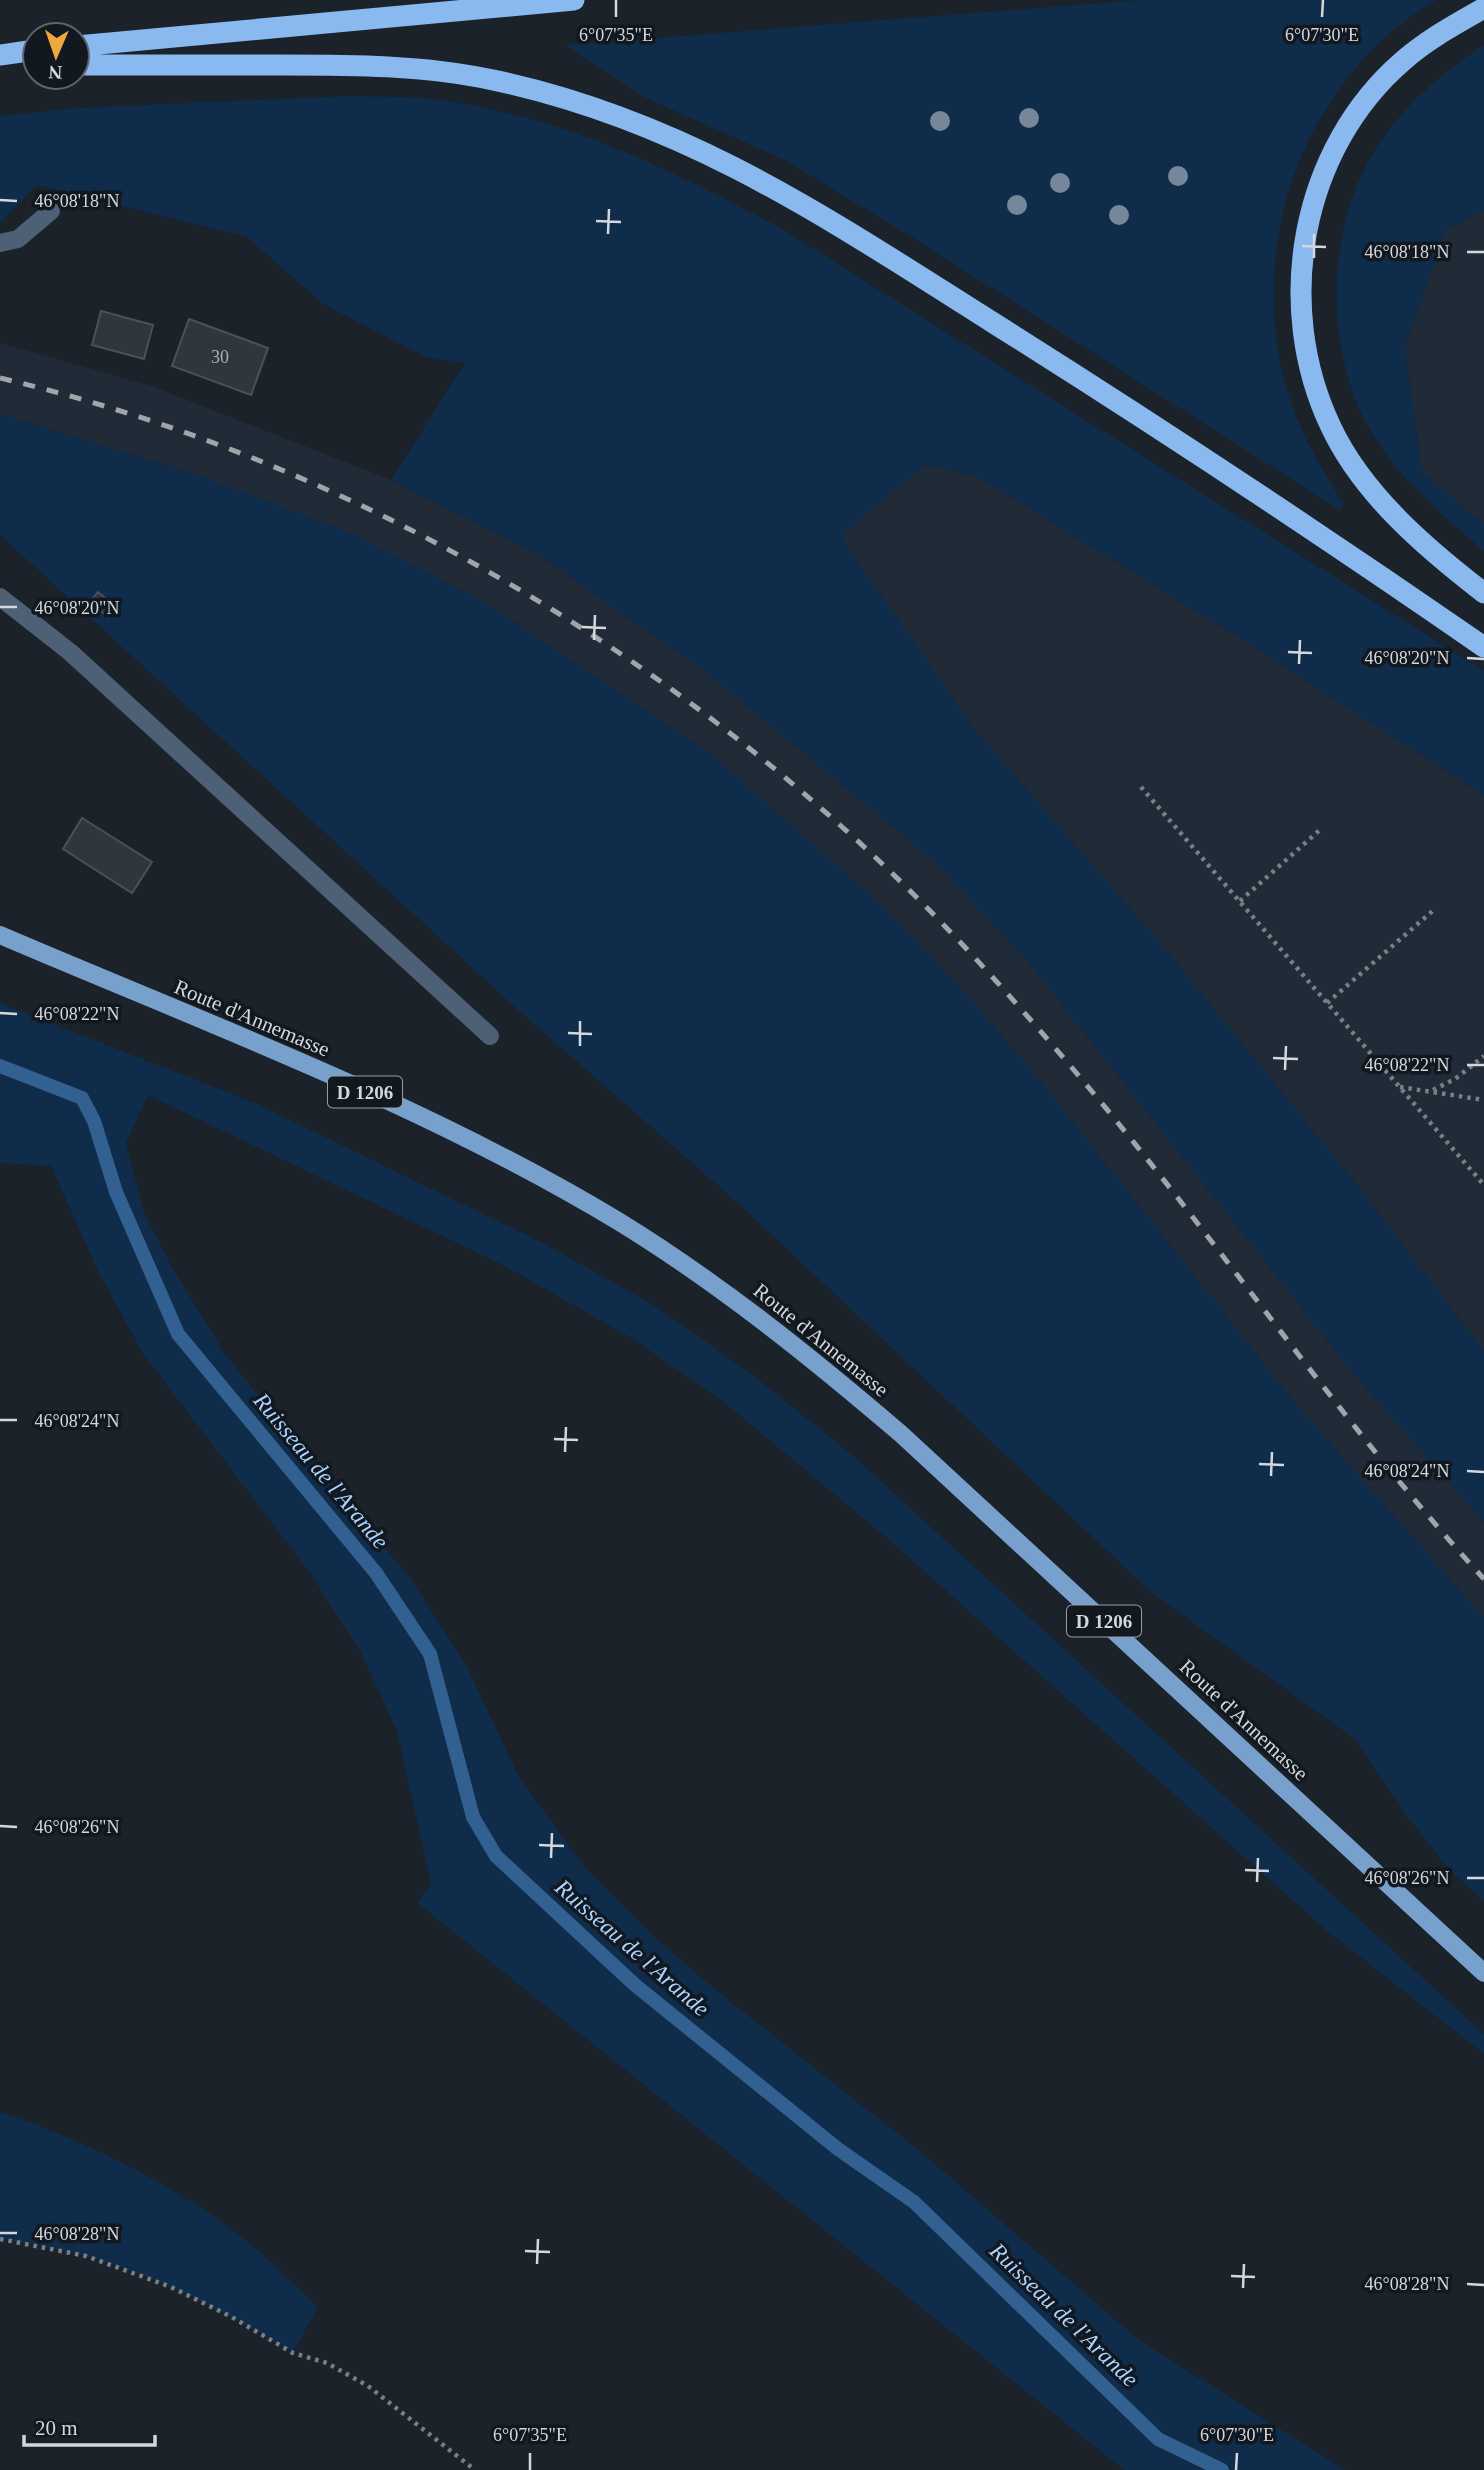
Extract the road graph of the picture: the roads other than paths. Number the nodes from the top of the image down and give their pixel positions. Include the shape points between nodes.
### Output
1 (574, 0) edge
2 (1484, 8) edge
3 (91, 45) edge
4 (21, 52) edge
5 (0, 55) edge
6 (0, 65) edge
7 (21, 65) edge
8 (91, 65) edge
9 (51, 211) dead end
10 (0, 243) edge
11 (1484, 593) edge
12 (0, 597) edge
13 (1484, 647) edge
14 (0, 935) edge
15 (490, 1036) dead end
16 (1484, 1973) edge

1 - 3 highway
2 - 11 highway via 1403,60 1351,119 1334,148 1308,225 1298,303 1315,390 1331,429 1353,464 1433,554
4 - 5 highway
6 - 7 highway
8 - 13 highway via 329,65 449,72 576,101 698,147 869,244 1125,405
9 - 10 street via 18,239
12 - 15 street via 70,652
14 - 16 main road, Route d'Annemasse / D 1206 via 454,1132 619,1222 713,1283 810,1356 901,1434

